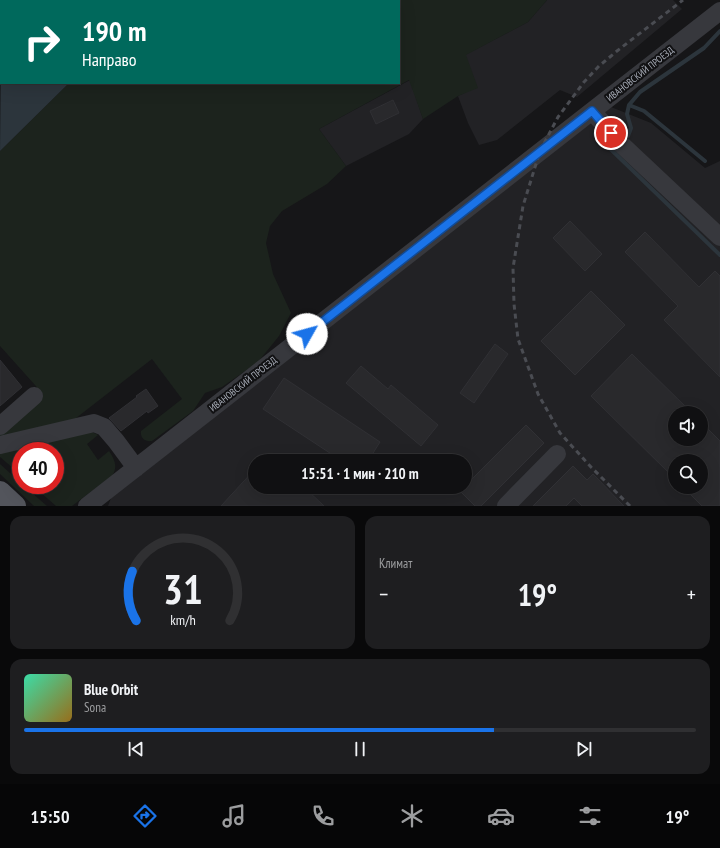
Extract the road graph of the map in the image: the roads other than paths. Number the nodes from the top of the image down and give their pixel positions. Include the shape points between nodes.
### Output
1 (720, 11) edge
2 (592, 111) junction
3 (720, 237) edge
4 (34, 396) dead end
5 (0, 426) edge
6 (0, 445) edge
7 (557, 454) dead end
8 (136, 468) junction
9 (0, 492) edge
10 (15, 506) edge
11 (87, 506) edge
12 (506, 506) edge

1 - 2 street, ИВАНОВСКИЙ ПРОЕЗД
2 - 3 street via 621,144
2 - 8 street, ИВАНОВСКИЙ ПРОЕЗД
4 - 5 street
6 - 8 street via 94,423 104,427
7 - 12 street
8 - 11 street, ИВАНОВСКИЙ ПРОЕЗД
9 - 10 main road

